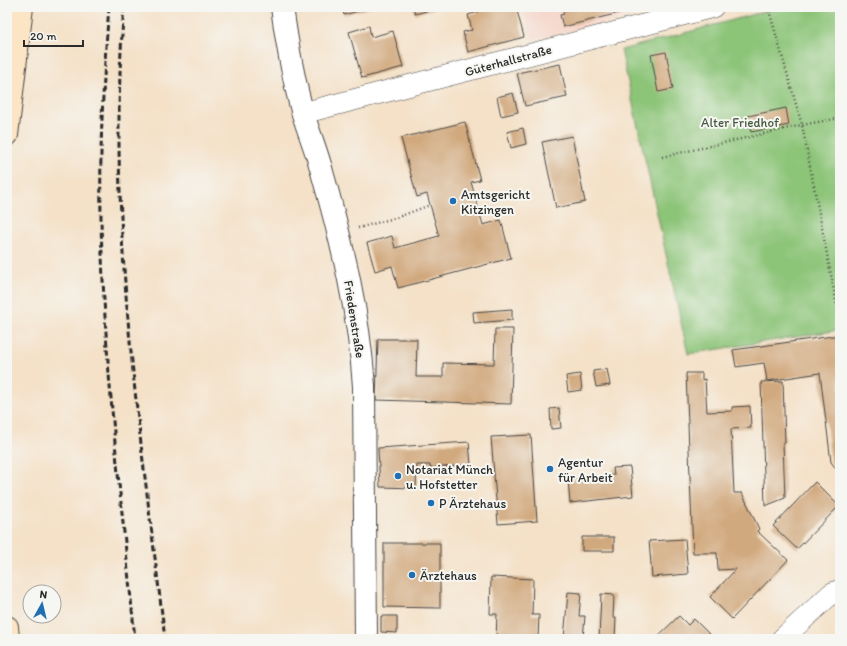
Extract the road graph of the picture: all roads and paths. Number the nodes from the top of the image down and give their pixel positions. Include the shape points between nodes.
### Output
1 (22, 7) edge
2 (282, 7) edge
3 (713, 7) edge
4 (768, 7) edge
5 (303, 113) junction
6 (840, 118) edge
7 (802, 125) junction
8 (7, 135) edge
9 (662, 157) dead end
10 (430, 205) dead end
11 (338, 233) junction
12 (837, 306) dead end
13 (840, 590) edge
14 (7, 627) edge
15 (8, 639) edge
16 (366, 639) edge
17 (782, 639) edge

1 - 8 main road
2 - 5 street, Friedenstraße via 287,46
3 - 5 street, Güterhallstraße
4 - 7 path
5 - 11 street, Friedenstraße via 322,170
6 - 7 path
7 - 9 path
7 - 12 path
10 - 11 path via 398,217
11 - 16 street, Friedenstraße via 355,302 364,386
13 - 17 street via 832,593
14 - 15 main road

